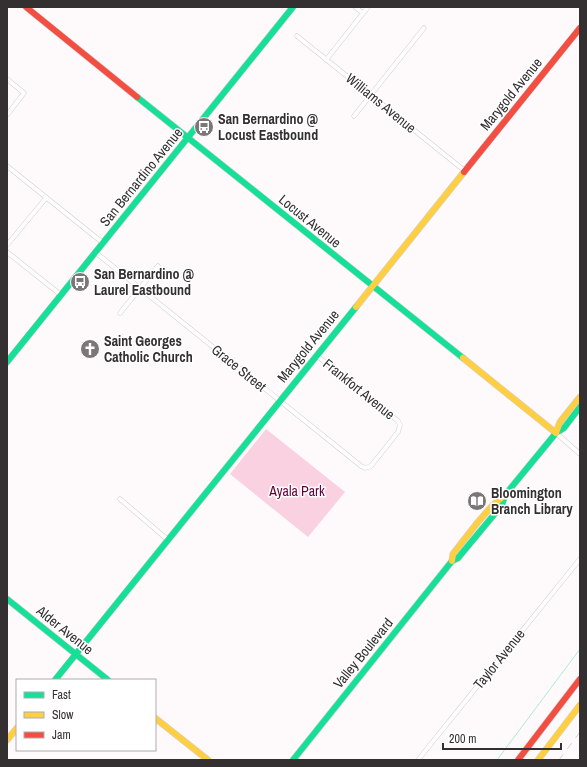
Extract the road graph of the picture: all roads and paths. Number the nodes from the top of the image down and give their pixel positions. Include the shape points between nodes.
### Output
1 (26, 7) edge
2 (293, 7) edge
3 (355, 7) edge
4 (368, 7) edge
5 (363, 13) junction
6 (424, 28) dead end
7 (580, 28) edge
8 (297, 36) dead end
9 (326, 60) junction
10 (7, 78) edge
11 (371, 95) junction
12 (7, 115) edge
13 (354, 116) dead end
14 (188, 137) junction
15 (7, 166) edge
16 (465, 171) junction
17 (46, 198) junction
18 (103, 243) junction
19 (7, 245) edge
20 (7, 252) edge
21 (95, 252) junction
22 (158, 266) dead end
23 (372, 286) junction
24 (140, 288) junction
25 (61, 295) junction
26 (120, 313) dead end
27 (316, 354) junction
28 (8, 358) edge
29 (580, 397) edge
30 (279, 401) junction
31 (580, 407) edge
32 (556, 433) junction
33 (580, 454) edge
34 (365, 468) joint
35 (120, 499) dead end
36 (168, 540) junction
37 (580, 559) edge
38 (7, 599) edge
39 (76, 654) junction
40 (56, 679) edge
41 (107, 679) edge
42 (580, 679) edge
43 (580, 705) edge
44 (156, 719) edge
45 (16, 729) edge
46 (7, 740) edge
47 (208, 760) edge
48 (293, 760) edge
49 (418, 760) edge
50 (518, 760) edge
51 (538, 760) edge

1 - 14 main road, Locust Avenue
2 - 14 main road, San Bernardino Avenue
3 - 5 street
4 - 5 street
5 - 9 street
6 - 11 street
7 - 16 main road, Marygold Avenue
8 - 9 street, Williams Avenue
9 - 11 street, Williams Avenue
10 - 12 street via 24,92
11 - 13 street
11 - 16 street, Williams Avenue
14 - 18 main road, San Bernardino Avenue
14 - 23 main road, Locust Avenue
15 - 17 street
16 - 23 main road, Marygold Avenue
17 - 18 street
17 - 19 street
18 - 21 main road, San Bernardino Avenue
20 - 25 street
21 - 24 street, Grace Street
21 - 25 main road, San Bernardino Avenue
22 - 24 street
23 - 27 main road, Marygold Avenue
23 - 32 main road, Locust Avenue
24 - 26 street
24 - 30 street, Grace Street
25 - 28 main road, San Bernardino Avenue
27 - 30 main road, Marygold Avenue
27 - 34 street, Frankfort Avenue via 395,417 400,425 398,432 371,466
29 - 32 main road, Valley Boulevard via 560,422
30 - 34 street, Grace Street
30 - 36 main road, Marygold Avenue
31 - 32 main road, Valley Boulevard via 564,428
32 - 33 street, Locust Avenue
32 - 48 main road, Valley Boulevard via 505,495 496,500 453,554 452,561
35 - 36 street
36 - 39 main road, Marygold Avenue
37 - 49 street, Taylor Avenue
38 - 39 main road, Alder Avenue
39 - 40 main road, Marygold Avenue
39 - 41 main road, Alder Avenue
42 - 50 main road
43 - 51 main road
44 - 47 main road
45 - 46 main road

